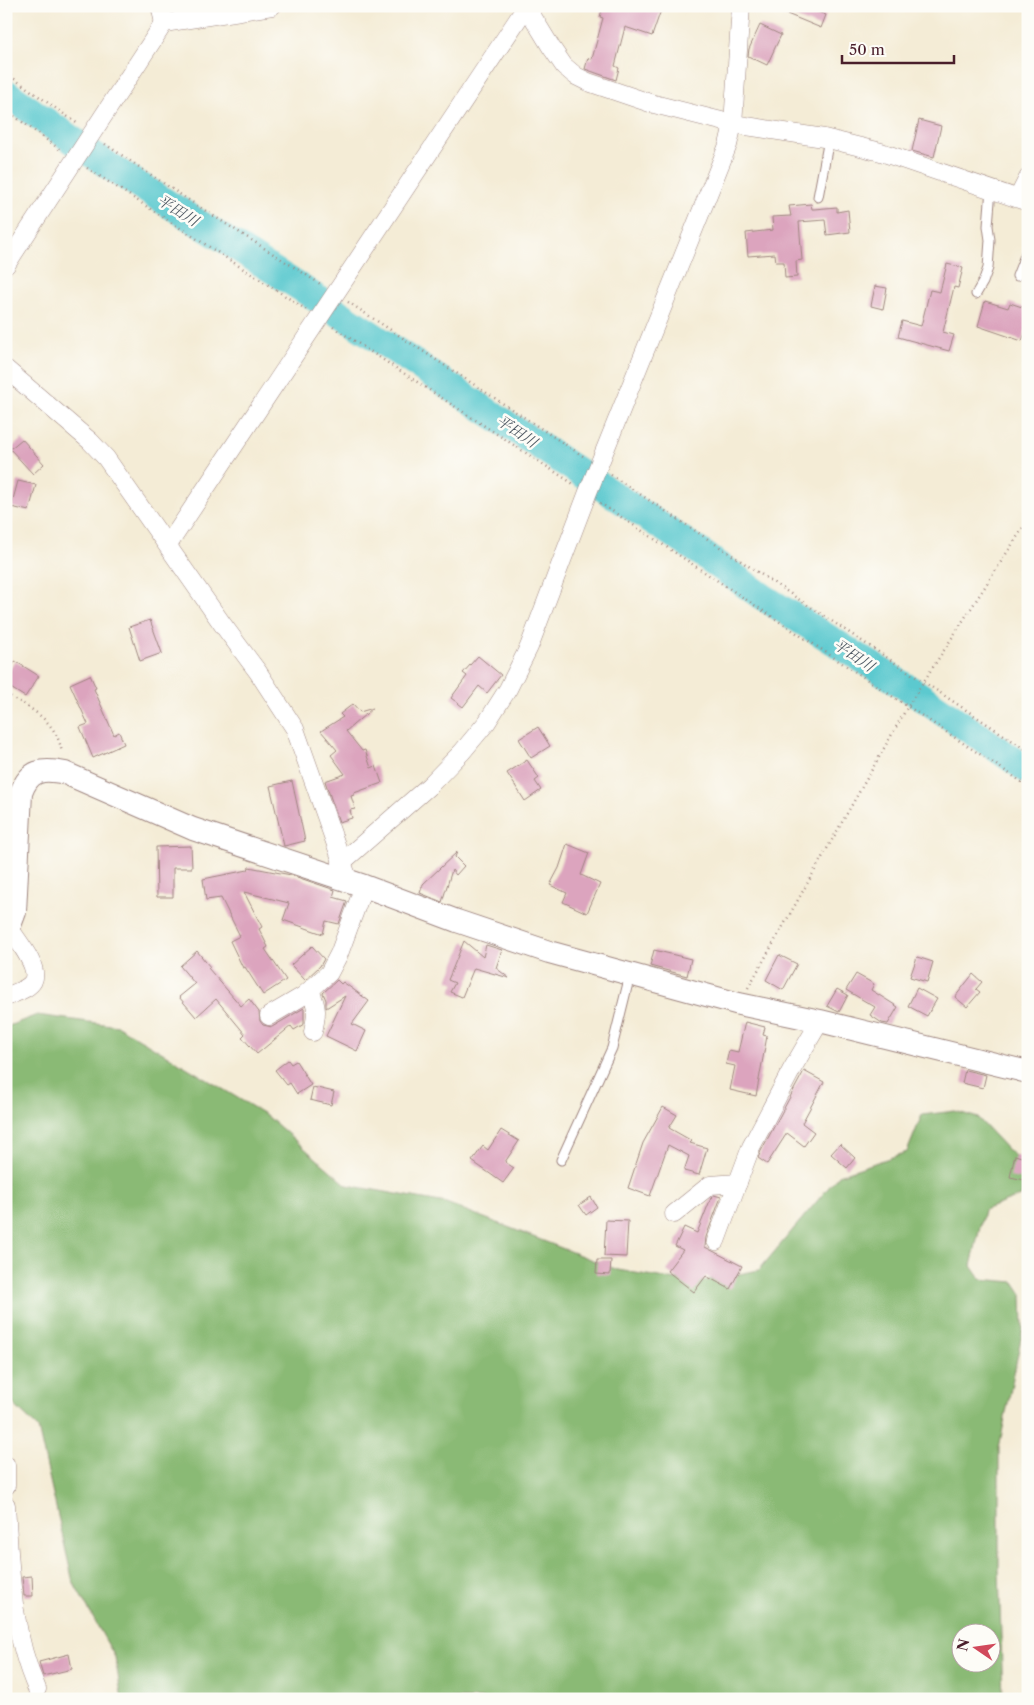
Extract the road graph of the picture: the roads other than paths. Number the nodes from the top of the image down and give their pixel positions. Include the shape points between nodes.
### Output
1 (272, 6) edge
2 (741, 6) edge
3 (526, 7) edge
4 (162, 15) edge
5 (733, 124) junction
6 (829, 139) junction
7 (1028, 178) edge
8 (991, 189) junction
9 (818, 197) dead end
10 (1023, 200) edge
11 (1028, 248) edge
12 (6, 266) edge
13 (1017, 276) dead end
14 (976, 294) dead end
15 (6, 369) edge
16 (168, 545) junction
17 (352, 877) junction
18 (8, 932) edge
19 (630, 975) junction
20 (310, 991) junction
21 (6, 997) edge
22 (269, 1016) dead end
23 (820, 1021) junction
24 (313, 1032) dead end
25 (1028, 1072) edge
26 (561, 1160) dead end
27 (738, 1183) junction
28 (674, 1214) dead end
29 (716, 1241) dead end
30 (6, 1465) edge
31 (6, 1486) edge
32 (6, 1505) edge
33 (37, 1689) dead end

1 - 4 street
2 - 5 street
3 - 5 street via 564,66 576,76 618,93
3 - 16 street
4 - 12 street via 77,159
5 - 6 street
5 - 17 street via 716,180 598,467 529,647 508,689 487,722
6 - 8 street via 881,152
6 - 9 lane
7 - 10 street
8 - 10 street
8 - 14 lane via 988,268
11 - 13 lane
15 - 16 street via 106,458
16 - 17 street via 295,729
17 - 18 street via 193,829 60,772 42,771 31,775 21,793 15,912
17 - 19 street via 457,921
17 - 20 street via 339,954 329,973
18 - 21 street via 28,956 34,971 33,981 28,987
19 - 23 street via 739,1004
19 - 26 lane via 612,1048
20 - 22 street
20 - 24 street via 317,1009
23 - 25 street
23 - 27 street via 751,1147
27 - 28 street via 710,1185
27 - 29 street
30 - 31 street
32 - 33 street via 10,1575 18,1633

